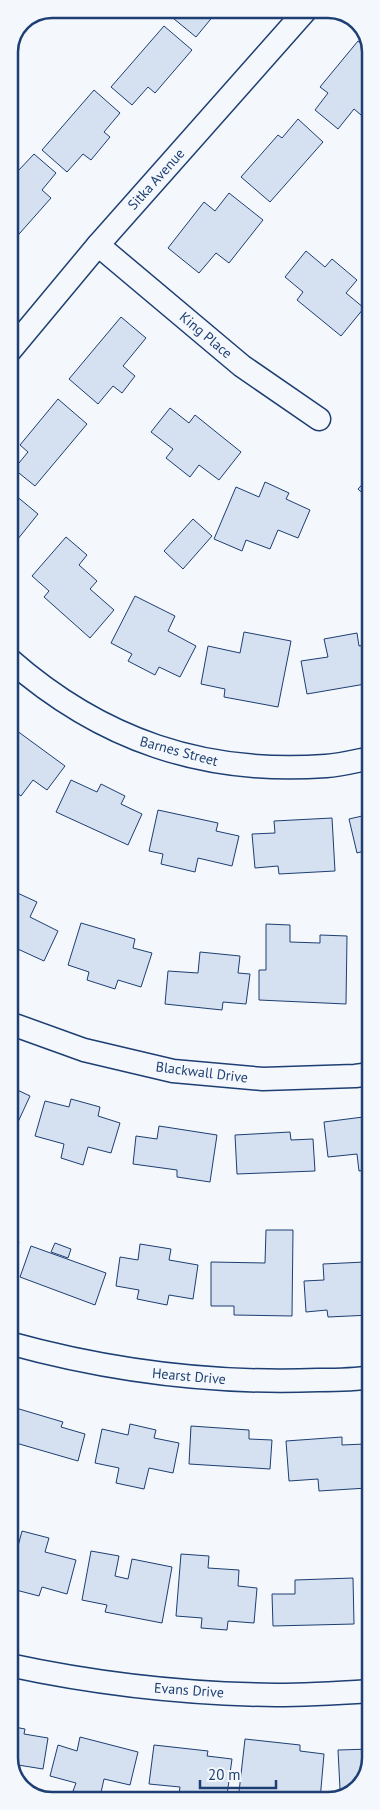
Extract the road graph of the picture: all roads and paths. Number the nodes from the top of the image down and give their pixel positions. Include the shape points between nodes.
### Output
1 (299, 18) edge
2 (98, 245) junction
3 (17, 342) edge
4 (319, 419) dead end
5 (17, 666) edge
6 (362, 760) edge
7 (18, 1026) edge
8 (362, 1075) edge
9 (18, 1345) edge
10 (362, 1378) edge
11 (18, 1667) edge
12 (362, 1691) edge

1 - 2 street, Sitka Avenue
2 - 3 street, Sitka Avenue
2 - 4 street, King Place via 242,366
5 - 6 street, Barnes Street via 79,712 137,740 199,759 263,768 328,766
7 - 8 street, Blackwall Drive via 84,1050 172,1070 263,1079
9 - 10 street, Hearst Drive via 126,1369 209,1379 285,1382
11 - 12 street, Evans Drive via 164,1690 277,1695

